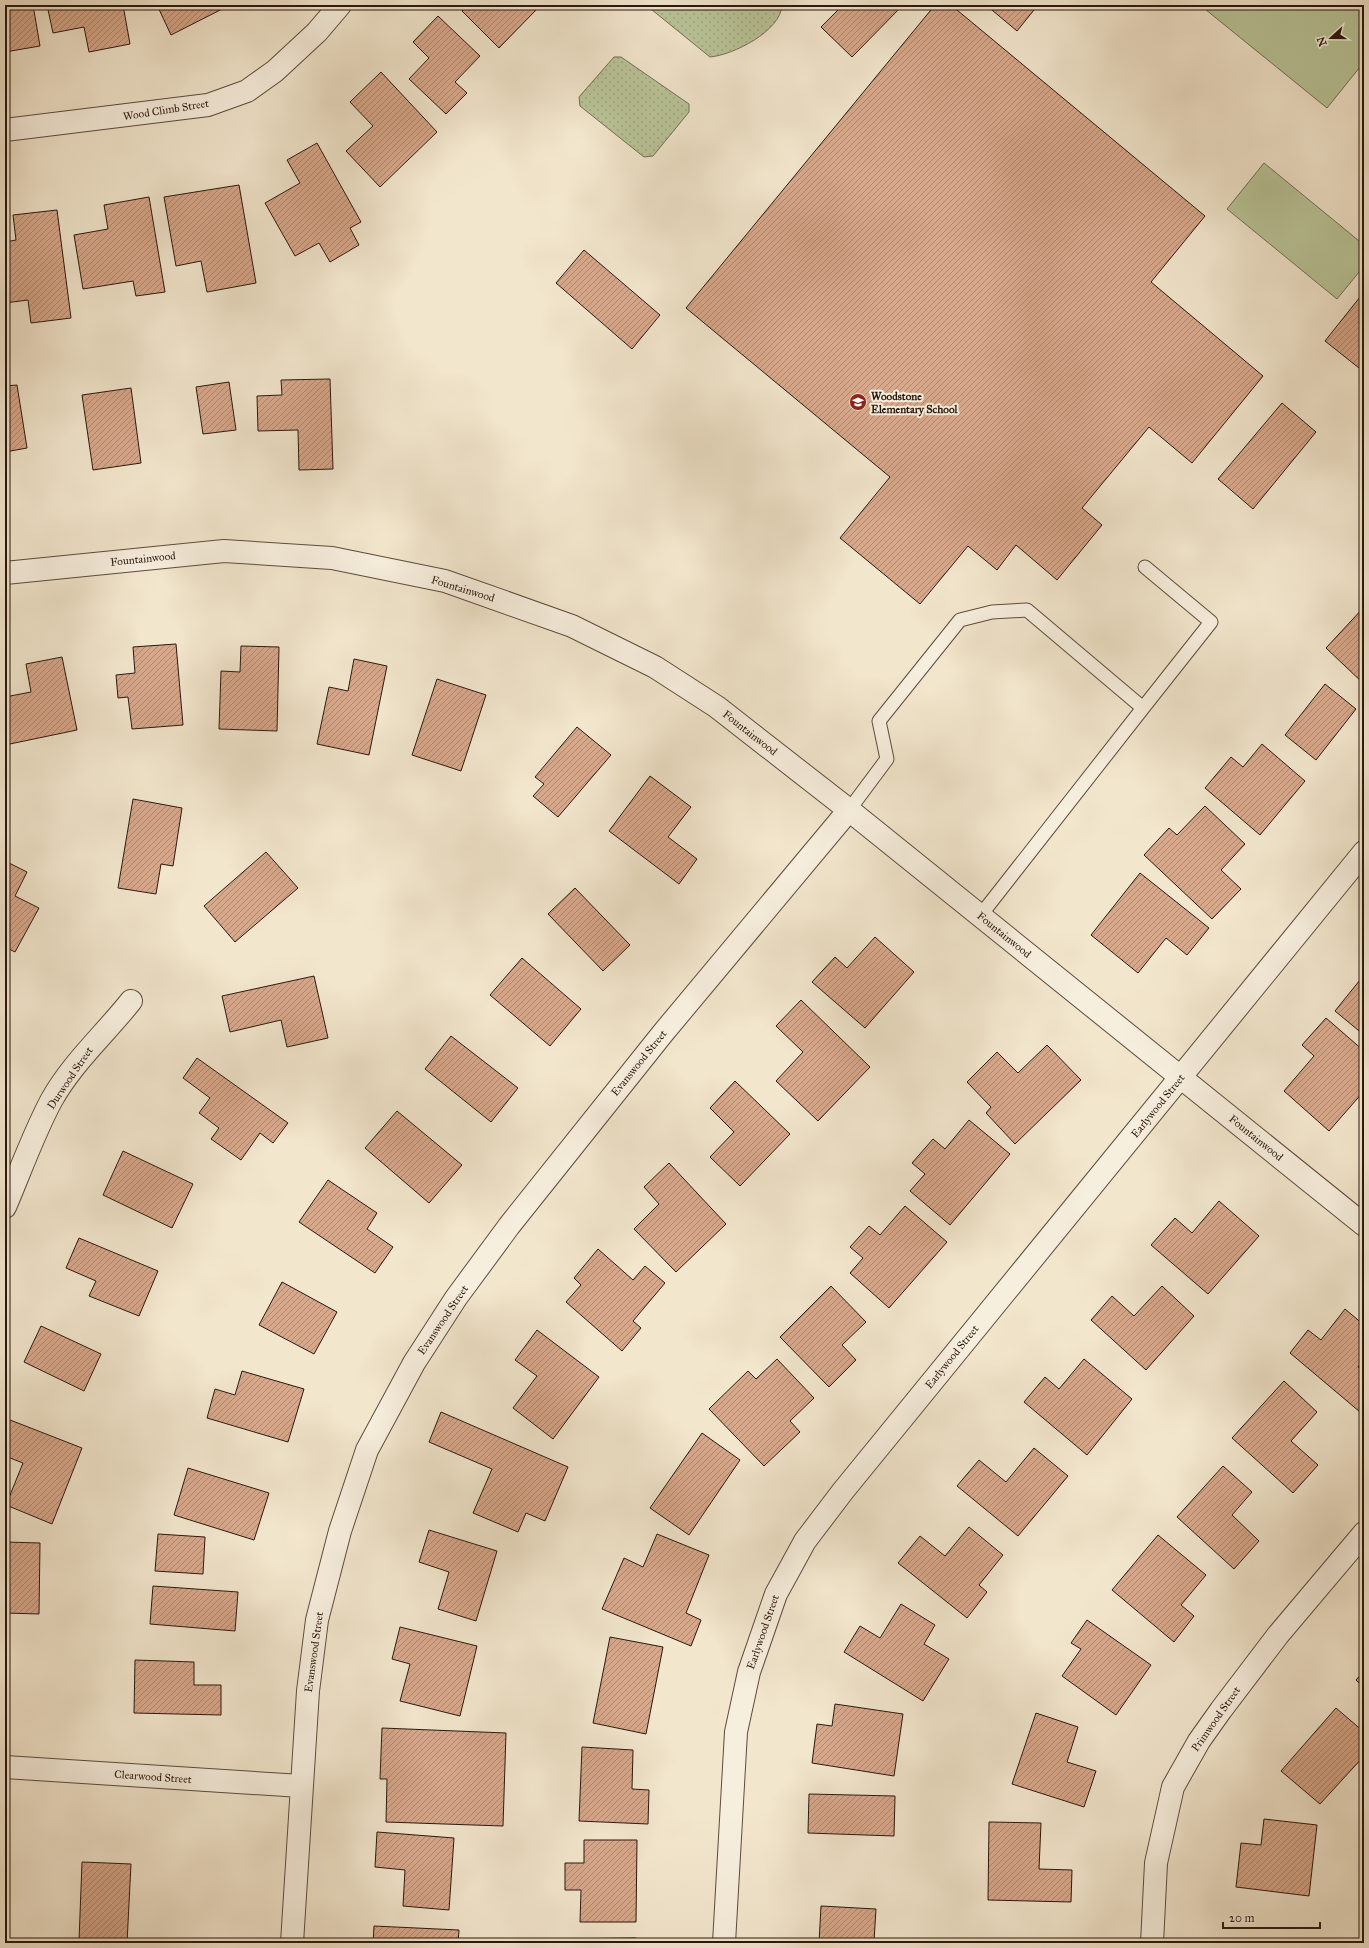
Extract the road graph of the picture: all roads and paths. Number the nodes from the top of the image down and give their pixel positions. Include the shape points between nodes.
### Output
1 (340, 5) edge
2 (5, 130) edge
3 (1145, 567) dead end
4 (5, 573) edge
5 (1143, 708) junction
6 (849, 810) junction
7 (1364, 852) edge
8 (980, 916) junction
9 (131, 1002) dead end
10 (1181, 1078) junction
11 (5, 1207) edge
12 (1364, 1226) edge
13 (1364, 1533) edge
14 (5, 1767) edge
15 (301, 1786) junction
16 (292, 1943) edge
17 (724, 1943) edge
18 (1152, 1943) edge

1 - 2 street, Wood Climb Street via 317,32 275,71 247,91 208,105
3 - 5 lane via 1211,622
4 - 6 street, Fountainwood via 224,551 332,558 445,581 572,626 655,667 717,707
5 - 6 lane via 1027,610 992,612 960,620 879,721 887,758
5 - 8 lane
6 - 8 street, Fountainwood
6 - 15 street, Evanswood Street via 663,1033 509,1226 456,1298 414,1363 367,1450 340,1531 317,1620 308,1691
7 - 10 street, Earlywood Street
8 - 10 street, Fountainwood
9 - 11 street, Durwood Street via 84,1052 52,1101
10 - 12 street, Fountainwood
10 - 17 street, Earlywood Street via 843,1490 806,1541 776,1594 749,1672 736,1732
13 - 18 street, Primwood Street via 1278,1635 1220,1710 1173,1787 1156,1863
14 - 15 street, Clearwood Street
15 - 16 street, Evanswood Street

